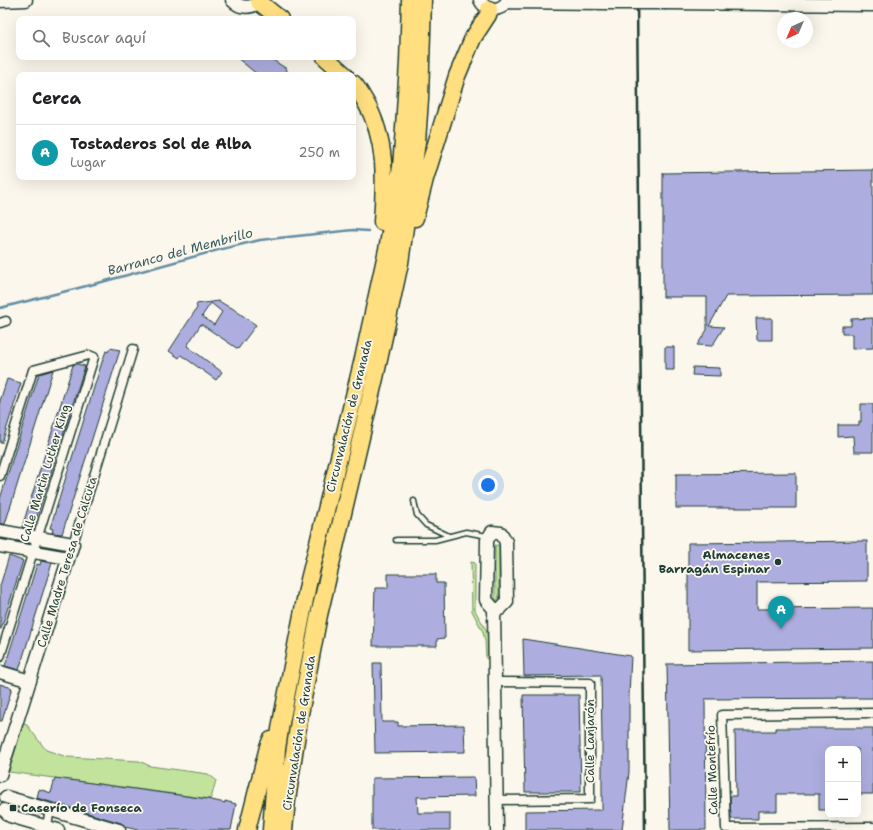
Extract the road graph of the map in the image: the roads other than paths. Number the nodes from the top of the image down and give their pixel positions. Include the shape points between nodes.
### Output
1 (26, 0) edge
2 (232, 0) edge
3 (410, 0) edge
4 (423, 0) edge
5 (0, 1) edge
6 (260, 1) edge
7 (507, 1) edge
8 (484, 4) edge
9 (873, 5) edge
10 (277, 16) edge
11 (329, 60) edge
12 (342, 72) edge
13 (356, 86) edge
14 (400, 263) junction
15 (133, 349) dead end
16 (363, 359) junction
17 (0, 476) edge
18 (414, 501) dead end
19 (0, 531) edge
20 (449, 536) junction
21 (489, 536) junction
22 (38, 538) junction
23 (396, 540) dead end
24 (73, 544) junction
25 (0, 546) edge
26 (33, 552) junction
27 (68, 558) junction
28 (497, 609) junction
29 (0, 656) edge
30 (0, 672) edge
31 (0, 680) edge
32 (502, 682) junction
33 (29, 685) junction
34 (873, 713) edge
35 (281, 723) junction
36 (275, 773) junction
37 (0, 775) edge
38 (3, 795) edge
39 (287, 800) junction
40 (499, 800) junction
41 (50, 810) junction
42 (1, 813) edge
43 (873, 827) edge
44 (46, 828) edge
45 (58, 830) edge
46 (118, 830) edge
47 (247, 830) edge
48 (263, 830) edge
49 (271, 830) edge
50 (284, 830) edge
51 (291, 830) edge
52 (497, 830) edge
53 (503, 830) edge

1 - 5 street
2 - 6 street via 247,7
3 - 16 highway, Circunvalación de Granada via 400,167 388,245
4 - 14 highway, Circunvalación de Granada via 417,142
6 - 10 highway
7 - 8 street via 501,8 493,10
7 - 9 street, bridge
8 - 14 highway via 488,15 473,38 457,76 425,179 409,245
11 - 12 highway
13 - 16 highway via 370,110 378,133 383,156 384,194 376,271 362,335
14 - 39 highway, Circunvalación de Granada via 319,615
15 - 24 street, Calle Madre Teresa de Calcuta
16 - 35 highway, Circunvalación de Granada via 308,584
17 - 22 street, Calle Martin Luther King via 33,370 89,355 94,357
18 - 20 lane via 417,515 426,526
19 - 22 street
20 - 21 lane via 466,532
20 - 23 lane via 435,540
21 - 28 street via 486,540 486,600
21 - 28 street via 492,532 501,533 506,542 507,602
22 - 24 street
22 - 26 street, Calle Martin Luther King
24 - 27 street, Calle Madre Teresa de Calcuta
25 - 26 street
26 - 27 street
26 - 29 street, Calle Martin Luther King
27 - 33 street, Calle Madre Teresa de Calcuta
28 - 32 street
28 - 40 street
30 - 33 street
31 - 33 street
32 - 40 street
32 - 40 street, Calle Lanjarón via 590,683 590,799
33 - 37 street, Calle Madre Teresa de Calcuta
34 - 43 street, Calle Montefrío via 722,715 726,828
35 - 36 highway, Circunvalación de Granada
35 - 47 highway via 268,746
36 - 48 highway via 268,790
36 - 49 highway, Circunvalación de Granada
38 - 41 street
38 - 42 street via 7,805
39 - 50 highway, Circunvalación de Granada
39 - 51 highway via 292,818
40 - 52 street
40 - 53 street
41 - 44 street
41 - 46 street
42 - 44 street
44 - 45 street

